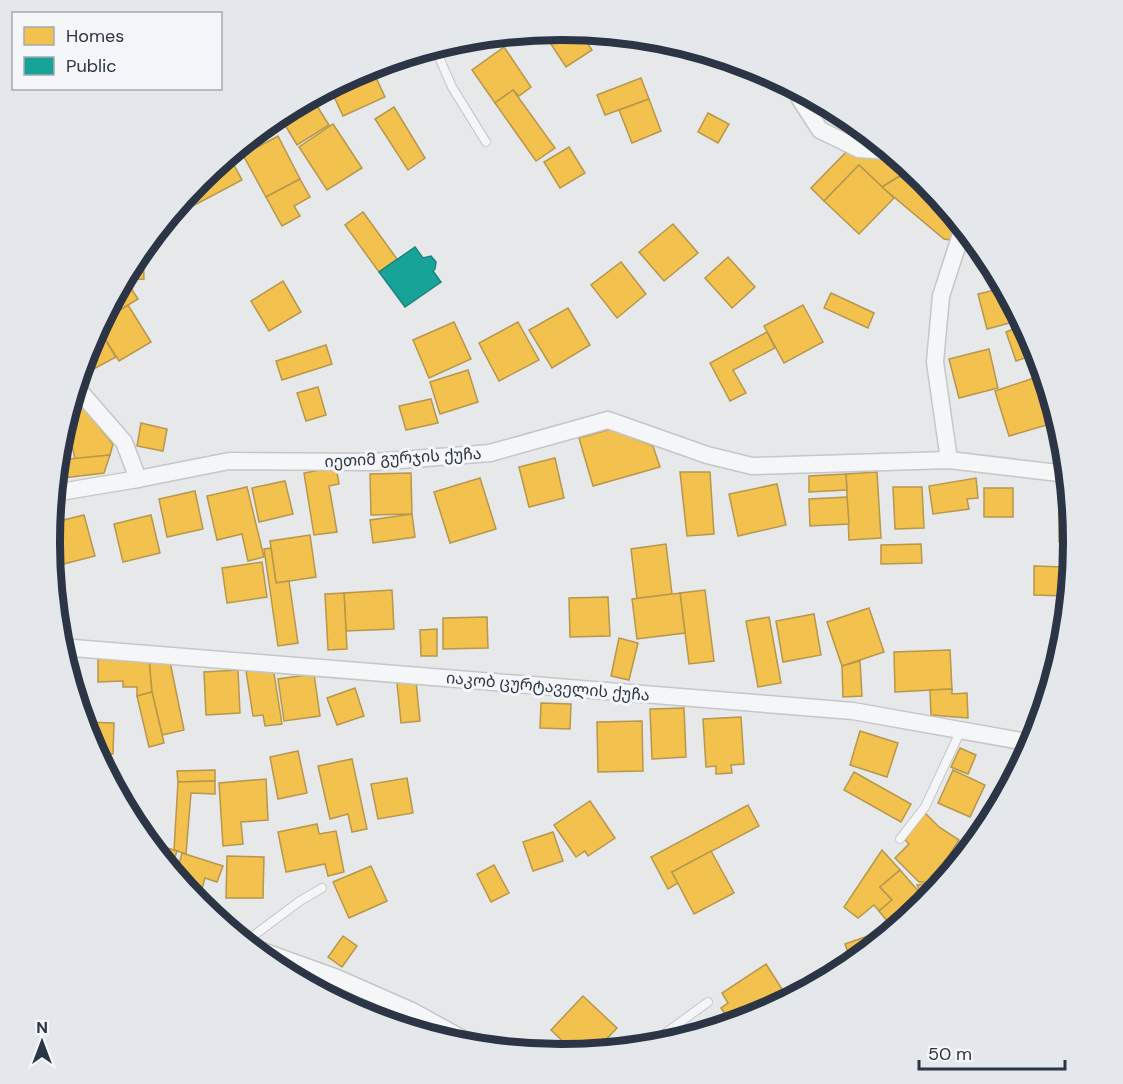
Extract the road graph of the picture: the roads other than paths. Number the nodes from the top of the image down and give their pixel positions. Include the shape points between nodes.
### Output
1 (439, 56) edge
2 (802, 103) edge
3 (486, 142) dead end
4 (874, 150) edge
5 (960, 238) edge
6 (83, 393) edge
7 (949, 460) junction
8 (1058, 473) edge
9 (138, 479) junction
10 (63, 492) edge
11 (72, 648) edge
12 (961, 730) junction
13 (1022, 741) edge
14 (900, 839) dead end
15 (322, 888) dead end
16 (252, 937) edge
17 (282, 958) edge
18 (708, 1002) dead end
19 (444, 1029) edge
20 (668, 1032) edge

1 - 3 lane via 452,87
2 - 4 street via 820,130 859,149
5 - 7 street via 941,296 935,362
6 - 9 street via 124,442
7 - 8 street, იეთიმ გურჯის ქუჩა
7 - 9 street, იეთიმ გურჯის ქუჩა via 752,466 707,455 608,420 490,453 374,462 229,461
9 - 10 street, იეთიმ გურჯის ქუჩა
11 - 12 street, იაკობ ცურტაველის ქუჩა via 853,711
12 - 13 street, იაკობ ცურტაველის ქუჩა
12 - 14 lane via 925,807
15 - 16 lane
17 - 19 street via 337,978
18 - 20 lane

